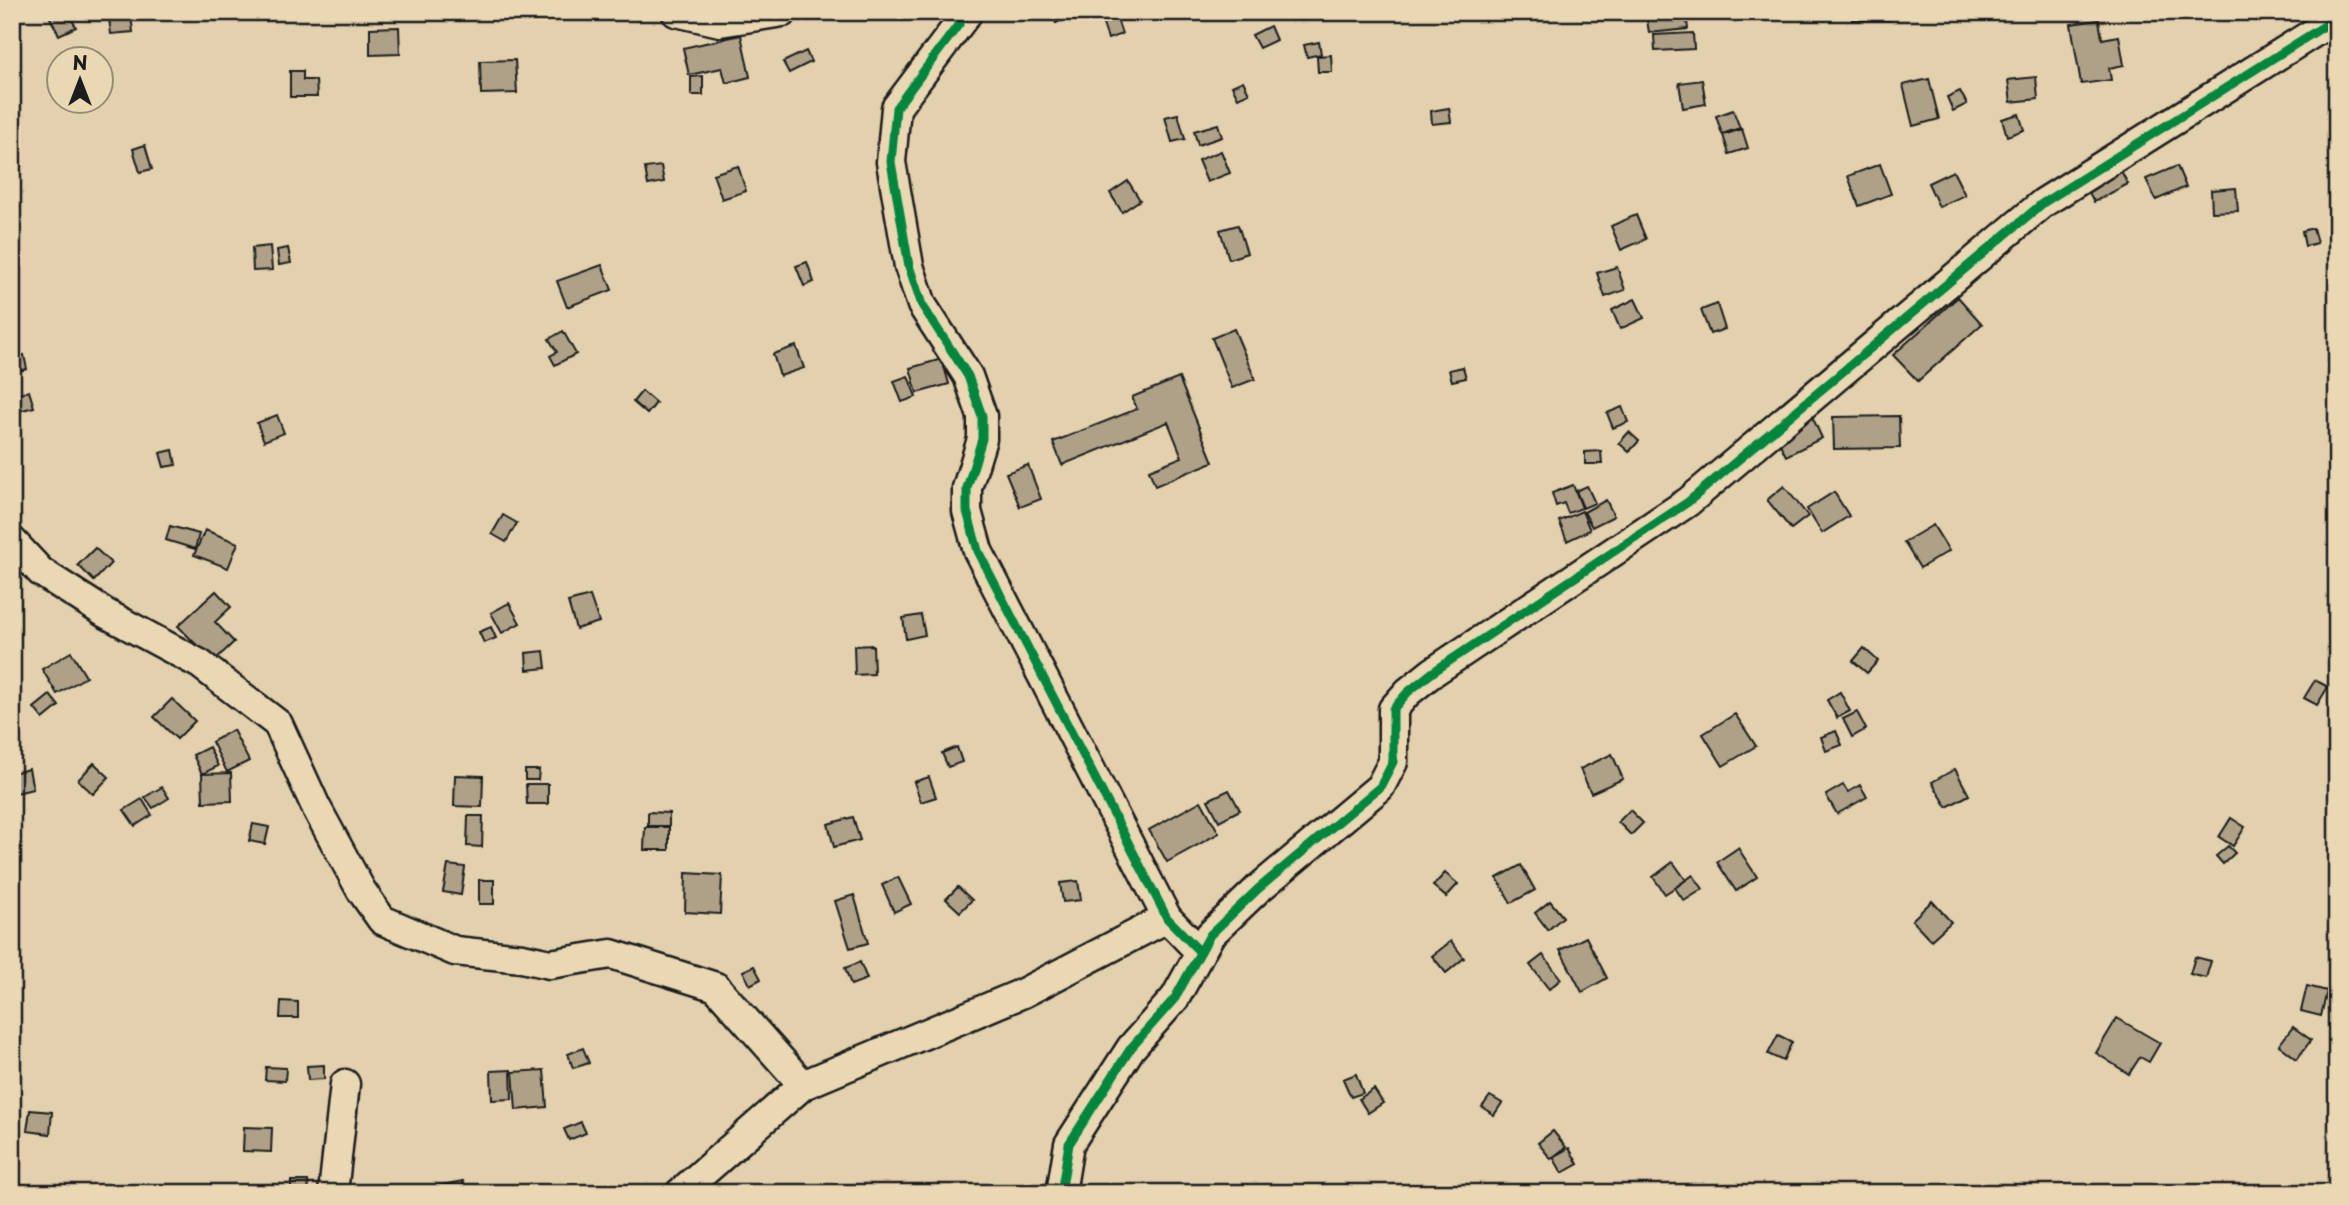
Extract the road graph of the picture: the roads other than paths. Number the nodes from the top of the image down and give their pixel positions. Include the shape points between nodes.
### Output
1 (676, 12) edge
2 (783, 12) edge
3 (968, 12) edge
4 (2337, 18) edge
5 (12, 541) edge
6 (1167, 918) junction
7 (1200, 952) junction
8 (345, 1084) dead end
9 (803, 1086) junction
10 (333, 1193) edge
11 (680, 1193) edge
12 (1060, 1193) edge

1 - 2 street via 720,22
3 - 6 street via 895,108 891,162 909,266 922,305 968,376 982,416 982,439 967,488 967,511 978,551
4 - 7 street via 2043,203 1688,502 1408,692 1393,709 1393,762 1380,787 1258,888 1210,935
5 - 9 street via 41,572 200,664 278,724 316,807 382,920 455,951 550,964 611,954 716,987
6 - 7 street
6 - 9 street via 1023,993
7 - 12 street via 1175,998 1131,1048 1069,1144
8 - 10 street
9 - 11 street

